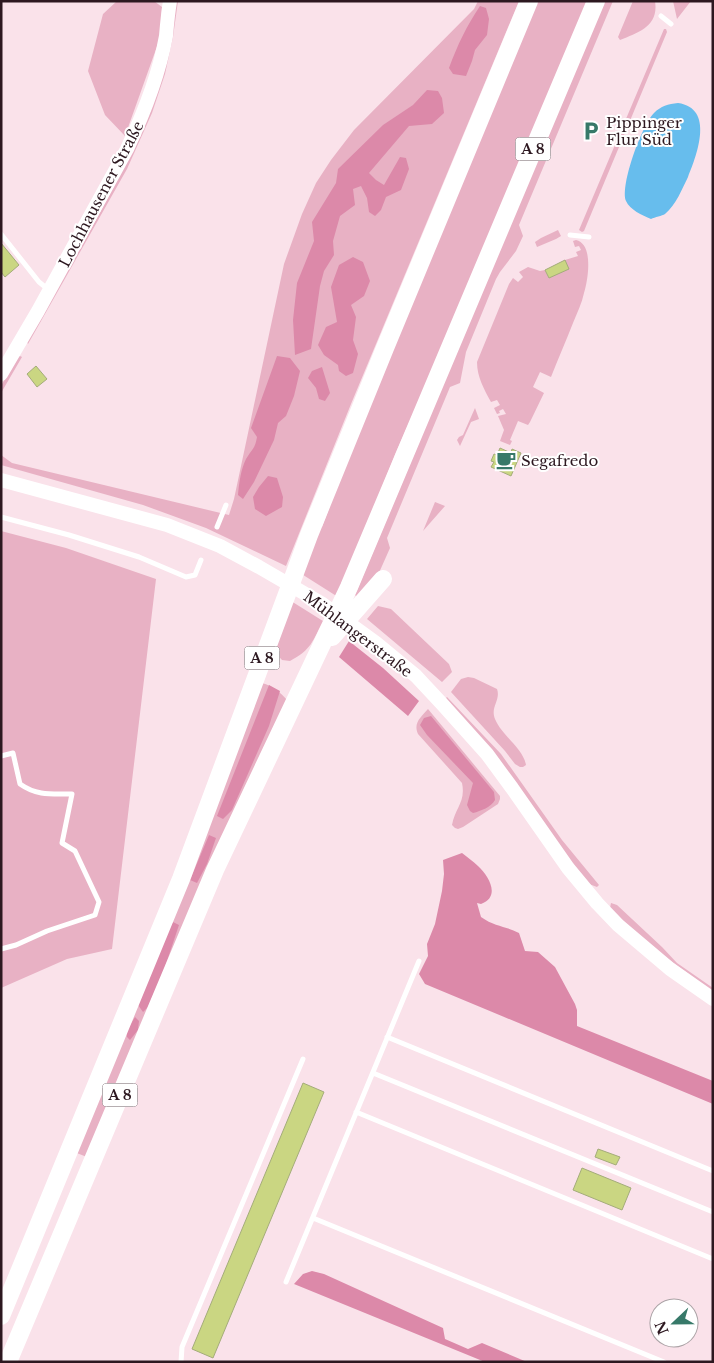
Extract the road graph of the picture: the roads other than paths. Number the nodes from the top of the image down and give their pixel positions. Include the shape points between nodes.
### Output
1 (170, 1) edge
2 (529, 1) edge
3 (596, 1) edge
4 (661, 16) dead end
5 (671, 24) dead end
6 (1, 234) edge
7 (570, 235) dead end
8 (589, 237) dead end
9 (49, 290) junction
10 (1, 374) edge
11 (1, 480) edge
12 (226, 505) dead end
13 (1, 517) edge
14 (217, 526) dead end
15 (202, 560) dead end
16 (383, 579) dead end
17 (318, 653) junction
18 (1, 756) edge
19 (1, 949) edge
20 (419, 961) dead end
21 (713, 999) edge
22 (387, 1037) junction
23 (304, 1059) dead end
24 (372, 1073) junction
25 (356, 1112) junction
26 (713, 1171) edge
27 (713, 1212) edge
28 (313, 1218) junction
29 (713, 1259) edge
30 (286, 1282) dead end
31 (1, 1316) edge
32 (8, 1362) edge
33 (181, 1362) edge
34 (664, 1362) edge

1 - 9 main road, Lochhausener Straße via 157,72 140,122
2 - 31 highway, A 8 via 312,526 181,879
3 - 17 highway, A 8
4 - 5 lane
6 - 9 lane
7 - 8 lane
9 - 10 main road, Lochhausener Straße
11 - 21 main road, Mühlangerstraße via 167,525 220,546 321,602 416,676 444,705 486,754 597,904 670,969
12 - 14 lane
13 - 15 lane via 139,557 186,577 195,575
16 - 17 highway
17 - 32 highway, A 8 via 215,870
18 - 19 lane via 13,753 20,784 29,790 44,795 72,794 62,844 75,851 99,902 96,915
20 - 22 lane
22 - 24 lane
22 - 26 lane
23 - 33 lane via 182,1347
24 - 25 lane
24 - 27 lane
25 - 28 lane
25 - 29 lane
28 - 30 lane
28 - 34 lane

